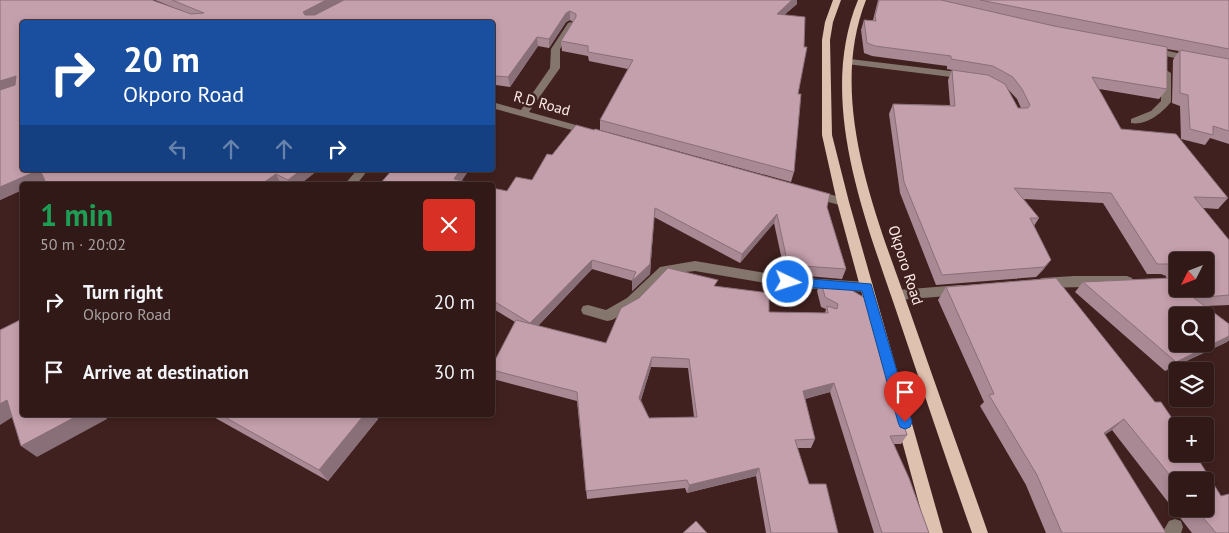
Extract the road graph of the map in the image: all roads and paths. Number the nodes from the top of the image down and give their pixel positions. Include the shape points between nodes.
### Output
1 (837, 0) edge
2 (862, 0) edge
3 (571, 25) edge
4 (1137, 48) edge
5 (1167, 53) junction
6 (1202, 60) edge
7 (850, 62) junction
8 (979, 78) edge
9 (495, 106) edge
10 (523, 114) junction
11 (1135, 121) dead end
12 (598, 134) edge
13 (361, 172) edge
14 (353, 182) edge
15 (805, 192) edge
16 (843, 202) junction
17 (1141, 281) edge
18 (1028, 284) edge
19 (867, 287) junction
20 (972, 289) edge
21 (898, 295) junction
22 (588, 310) dead end
23 (935, 533) edge
24 (980, 533) edge

1 - 16 main road via 826,40 825,118 829,150
2 - 7 main road, Okporo Road via 856,15
3 - 10 street via 552,55 555,68
4 - 5 street
5 - 6 street
5 - 11 street via 1166,102 1155,113
7 - 8 street
7 - 21 main road, Okporo Road via 853,146
9 - 10 street, R.D Road
10 - 12 street, R.D Road
13 - 14 street
15 - 16 street
16 - 19 main road
17 - 18 street
19 - 22 street via 788,282 695,266 664,270 632,302 607,316
19 - 23 main road
20 - 21 street
21 - 24 main road, Okporo Road

